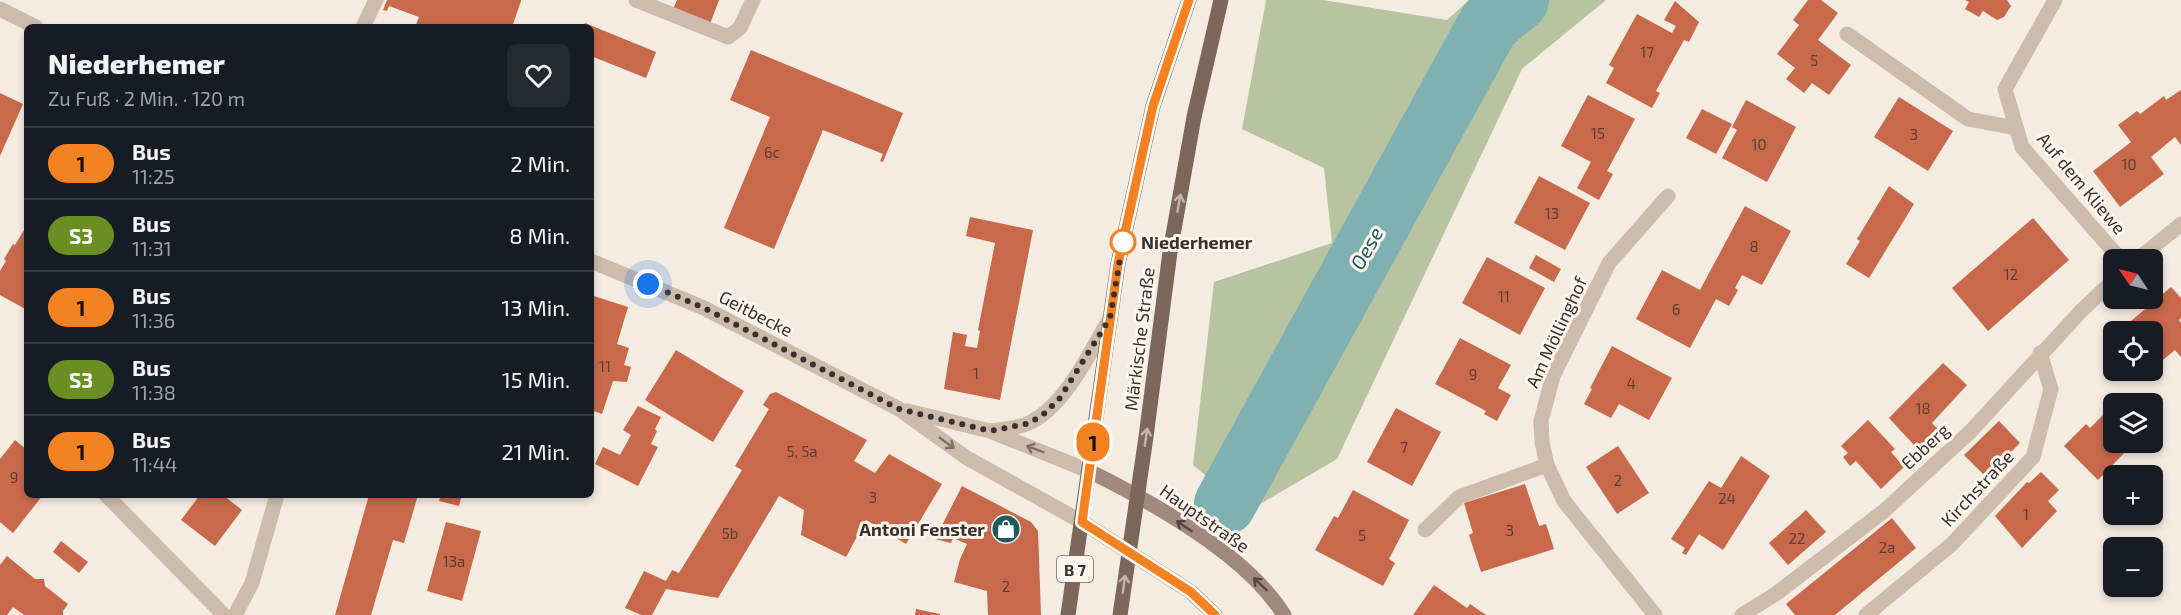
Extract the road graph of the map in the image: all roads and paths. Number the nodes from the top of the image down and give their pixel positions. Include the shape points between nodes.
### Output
1 (376, 0) edge
2 (636, 0) edge
3 (753, 0) edge
4 (1189, 0) edge
5 (1221, 0) edge
6 (2055, 0) edge
7 (0, 9) edge
8 (30, 24) edge
9 (364, 24) edge
10 (1847, 34) dead end
11 (2016, 128) junction
12 (1668, 196) dead end
13 (2181, 224) edge
14 (2111, 249) edge
15 (2150, 249) edge
16 (594, 262) edge
17 (2103, 290) edge
18 (1110, 318) junction
19 (2040, 353) junction
20 (899, 409) junction
21 (990, 431) junction
22 (1547, 465) junction
23 (1089, 471) junction
24 (1138, 495) junction
25 (109, 498) edge
26 (276, 498) edge
27 (1082, 522) junction
28 (1425, 530) dead end
29 (1129, 552) junction
30 (224, 615) edge
31 (235, 615) edge
32 (1068, 615) edge
33 (1120, 615) edge
34 (1215, 615) edge
35 (1284, 615) edge
36 (1655, 615) edge
37 (1742, 615) edge
38 (1866, 615) edge

1 - 9 street
2 - 3 street via 729,37 740,28
4 - 18 main road, B 7 via 1153,106
24 -> 5 main road, Märkische Straße via 1170,252 1194,117
6 - 11 street, Auf dem Kliewe via 2005,89
7 - 8 street
10 - 11 street via 1968,119
11 - 14 street, Auf dem Kliewe via 2022,147
12 - 22 street, Am Möllinghof via 1609,263 1553,376 1541,421
13 - 15 street
16 - 20 street, Geitbecke via 704,308
17 - 19 street, Ebberg
18 - 21 street via 1060,398 1045,413 1030,423
18 - 23 main road, B 7
19 - 37 street, Ebberg via 1971,431 1884,511
19 - 38 street, Kirchstraße via 2051,389 2032,457 1952,544
20 - 21 street, Geitbecke
20 -> 27 street, Geitbecke via 968,458
23 -> 21 street, Geitbecke
22 - 28 street via 1459,497
22 - 36 street, Am Möllinghof via 1564,501
23 - 24 main road, Hauptstraße
23 - 27 main road, B 7
24 - 29 main road, Märkische Straße
35 -> 24 main road, Hauptstraße via 1273,597 1230,557
25 - 30 street
26 - 31 street via 252,583
27 - 29 main road
27 - 32 main road, B 7
33 -> 29 main road, Märkische Straße
29 - 34 main road via 1191,592

